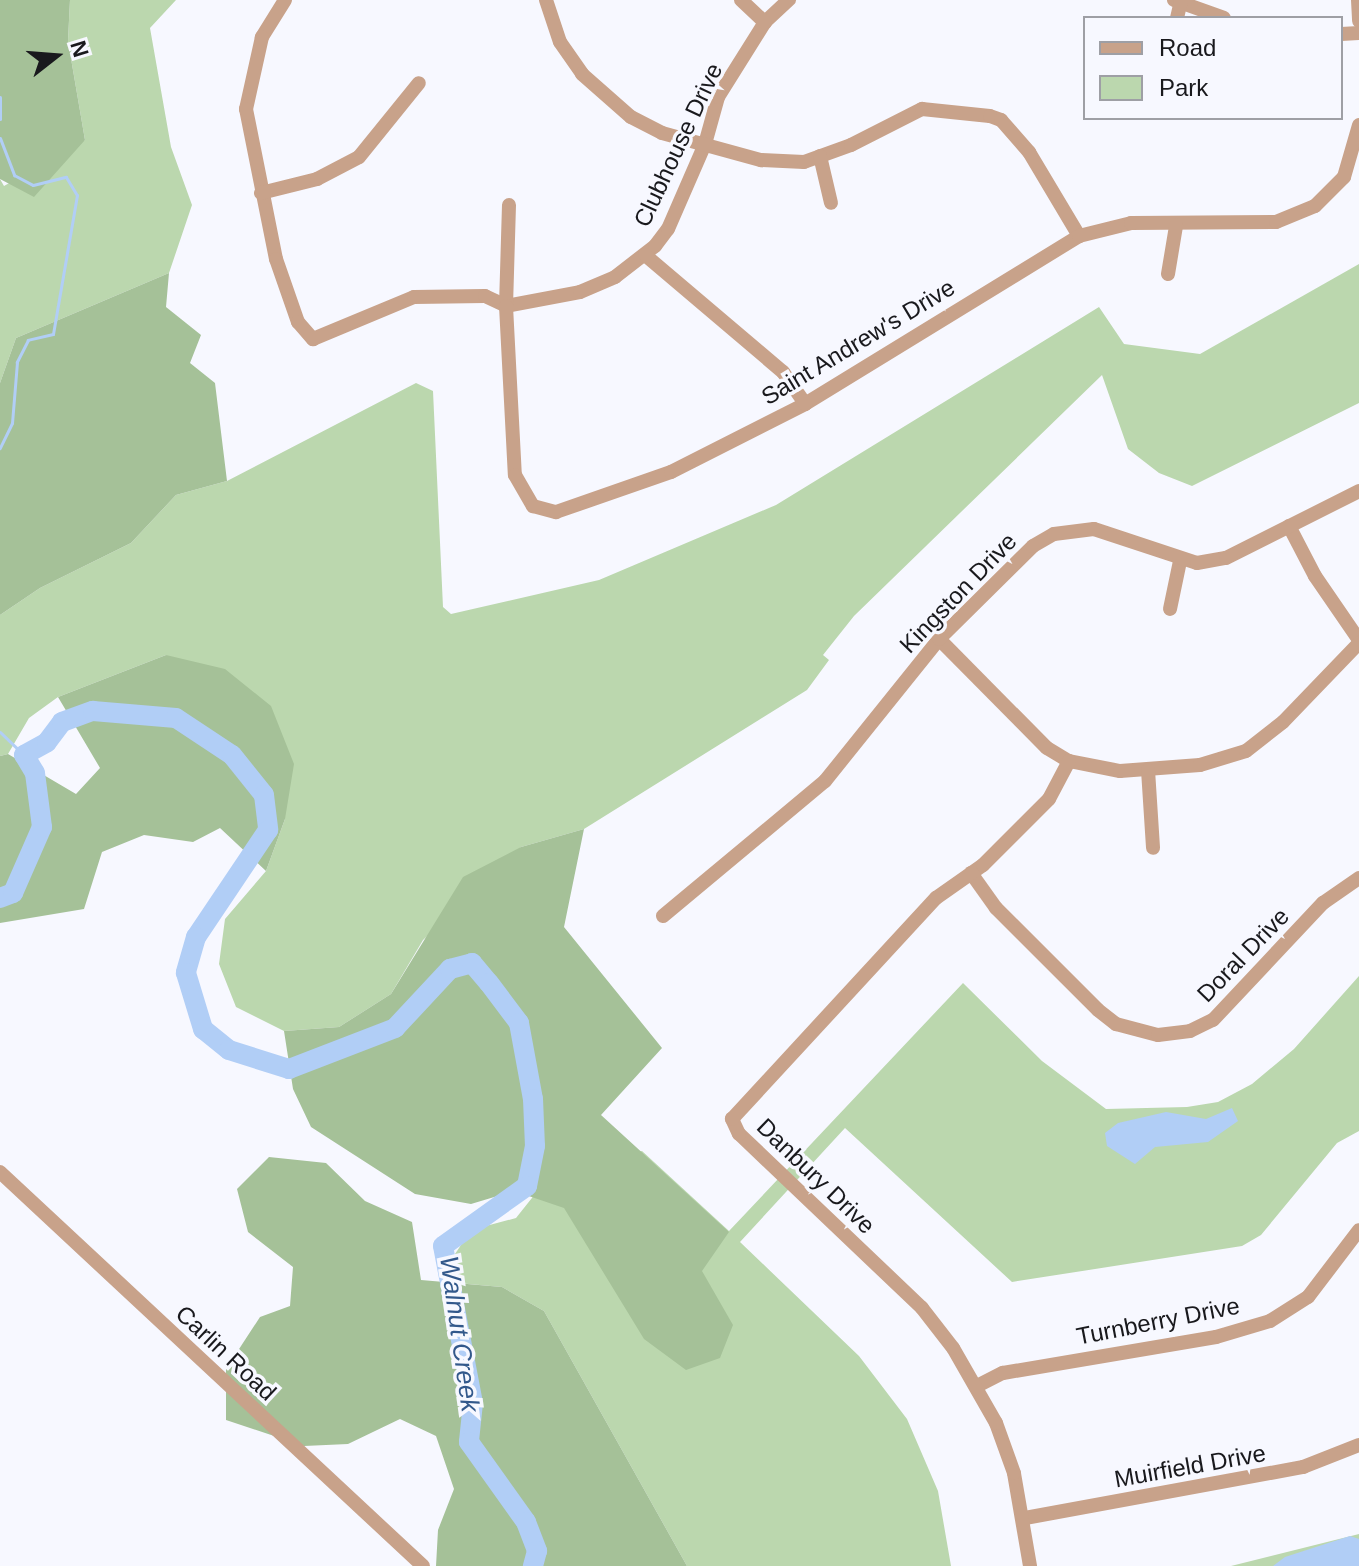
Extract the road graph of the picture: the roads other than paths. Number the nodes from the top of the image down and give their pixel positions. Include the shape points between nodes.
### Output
1 (285, 0) edge
2 (546, 0) edge
3 (741, 0) edge
4 (789, 0) edge
5 (1358, 0) edge
6 (1179, 1) edge
7 (1219, 16) edge
8 (1359, 21) edge
9 (765, 22) junction
10 (419, 83) dead end
11 (1359, 125) edge
12 (705, 144) junction
13 (820, 156) junction
14 (261, 193) junction
15 (831, 203) dead end
16 (509, 205) dead end
17 (1176, 226) junction
18 (1079, 236) junction
19 (645, 255) junction
20 (1168, 274) dead end
21 (506, 306) junction
22 (805, 404) junction
23 (1359, 491) edge
24 (1289, 526) junction
25 (1180, 561) junction
26 (1170, 609) dead end
27 (939, 639) junction
28 (1359, 641) edge
29 (1069, 761) junction
30 (1148, 770) junction
31 (1153, 848) dead end
32 (971, 873) junction
33 (1359, 878) edge
34 (663, 916) dead end
35 (0, 1172) edge
36 (1359, 1230) edge
37 (977, 1386) junction
38 (1359, 1445) edge
39 (1025, 1518) junction
40 (423, 1566) edge
41 (1030, 1566) edge

1 - 14 street via 262,37 246,109
2 - 12 street via 565,51 598,92 662,133
3 - 9 street
4 - 9 street, Clubhouse Drive
5 - 8 street
6 - 7 street
9 - 12 street, Clubhouse Drive via 718,97
10 - 14 street via 359,157 317,179
11 - 17 street, Saint Andrew's Drive via 1344,177 1315,206 1276,222
12 - 13 street via 785,163
12 - 19 street, Clubhouse Drive via 668,229
13 - 15 street
13 - 18 street via 922,109 990,116 1001,120 1029,152
14 - 21 street, Clubhouse Drive via 298,322 313,339 414,297 485,296
16 - 21 street
17 - 18 street, Saint Andrew's Drive via 1116,224
17 - 20 street
18 - 22 street, Saint Andrew's Drive
19 - 21 street, Clubhouse Drive via 615,277 580,292
19 - 22 street via 783,372
21 - 22 street, Saint Andrew's Drive via 515,475 522,494 542,510 556,512 635,488
23 - 24 street, Kingston Drive
24 - 25 street, Kingston Drive via 1226,558
24 - 28 street
25 - 26 street
25 - 27 street, Kingston Drive via 1094,529 1054,534 1014,562
27 - 29 street via 1028,732
27 - 34 street, Kingston Drive via 825,781
28 - 30 street via 1264,741 1226,759
29 - 30 street via 1120,771
29 - 32 street, Danbury Drive via 1049,799
30 - 31 street
32 - 33 street, Doral Drive via 996,908 1098,1010 1116,1024 1158,1035 1190,1031 1213,1020 1323,903
32 - 37 street, Danbury Drive via 936,898 732,1119 739,1134 922,1308
35 - 40 street, Carlin Road
36 - 37 street, Turnberry Drive via 1308,1297 1270,1321 1216,1337 1003,1373
37 - 39 street, Danbury Drive via 1014,1473
38 - 39 street, Muirfield Drive via 1303,1467
39 - 41 street, Danbury Drive

